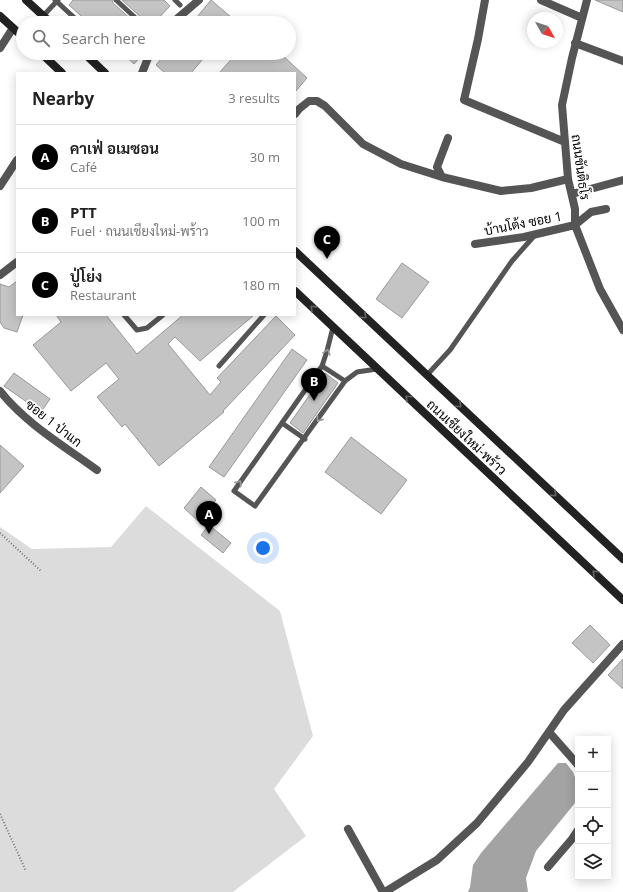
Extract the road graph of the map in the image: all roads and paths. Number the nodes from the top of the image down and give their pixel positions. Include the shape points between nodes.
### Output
1 (26, 0) edge
2 (56, 0) edge
3 (116, 0) edge
4 (175, 0) edge
5 (200, 0) edge
6 (485, 0) edge
7 (541, 0) edge
8 (587, 0) edge
9 (180, 5) dead end
10 (0, 16) edge
11 (43, 16) joint
12 (73, 16) edge
13 (133, 16) edge
14 (181, 16) edge
15 (582, 18) junction
16 (14, 28) joint
17 (575, 43) junction
18 (0, 48) edge
19 (48, 60) edge
20 (92, 60) edge
21 (147, 60) edge
22 (623, 60) edge
23 (61, 72) edge
24 (105, 72) edge
25 (142, 72) edge
26 (296, 113) edge
27 (448, 138) dead end
28 (565, 142) junction
29 (16, 162) edge
30 (442, 178) junction
31 (568, 179) junction
32 (623, 180) edge
33 (0, 186) edge
34 (572, 194) junction
35 (606, 209) dead end
36 (575, 225) junction
37 (535, 234) junction
38 (475, 244) dead end
39 (296, 252) edge
40 (16, 263) edge
41 (0, 275) edge
42 (296, 292) edge
43 (125, 316) edge
44 (162, 316) edge
45 (263, 316) edge
46 (333, 327) junction
47 (623, 330) edge
48 (219, 366) dead end
49 (322, 366) junction
50 (377, 369) junction
51 (427, 375) junction
52 (345, 381) junction
53 (0, 391) edge
54 (282, 423) junction
55 (305, 439) junction
56 (97, 470) dead end
57 (0, 533) edge
58 (623, 559) edge
59 (41, 571) dead end
60 (623, 600) edge
61 (623, 644) edge
62 (549, 732) junction
63 (575, 762) edge
64 (0, 814) edge
65 (348, 829) dead end
66 (575, 834) edge
67 (548, 867) dead end
68 (26, 871) dead end
69 (384, 892) edge

1 - 11 main road
2 - 11 lane
2 - 12 lane
3 - 13 lane
4 - 9 lane
5 - 14 street
6 - 28 street via 464,100
7 - 15 street
8 - 15 street, ถนนขันติธโร
10 - 16 main road
15 - 17 street, ถนนขันติธโร
16 - 18 street
17 - 22 street
17 - 28 street, ถนนขันติธโร via 562,105
19 - 23 main road
20 - 24 main road
21 - 25 street
26 - 30 street via 309,101 317,101 362,144 401,164
27 - 30 street via 437,167
28 - 31 street, ถนนขันติธโร
29 - 33 street
30 - 31 street via 501,191 531,188
31 - 34 street, ถนนขันติธโร
32 - 34 street
34 - 36 street, ถนนขันติธโร
35 - 36 street via 591,212
36 - 37 street, บ้านโต้ง ซอย 1
36 - 47 street, ถนนขันติธโร via 600,289
37 - 38 street, บ้านโต้ง ซอย 1
37 - 51 lane via 492,288 450,350
39 -> 51 main road, ถนนเชียงใหม่-พร้าว
40 - 41 street
46 -> 42 main road, ถนนเชียงใหม่-พร้าว
43 - 44 lane via 137,330 147,328
45 - 48 lane
49 -> 46 lane
46 - 50 main road, ถนนเชียงใหม่-พร้าว
49 - 52 lane
49 - 54 lane
50 - 52 lane via 357,372
60 -> 50 main road, ถนนเชียงใหม่-พร้าว
51 -> 58 main road, ถนนเชียงใหม่-พร้าว
52 -> 55 lane
53 - 56 street, ซอย 1 ป่าแก via 24,416
54 - 55 lane
55 -> 54 lane via 256,506 234,491
57 - 59 path
61 - 62 street via 564,710
62 - 63 street
62 - 69 street via 528,762 477,823 437,860
64 - 68 path
65 - 69 street
66 - 67 street

